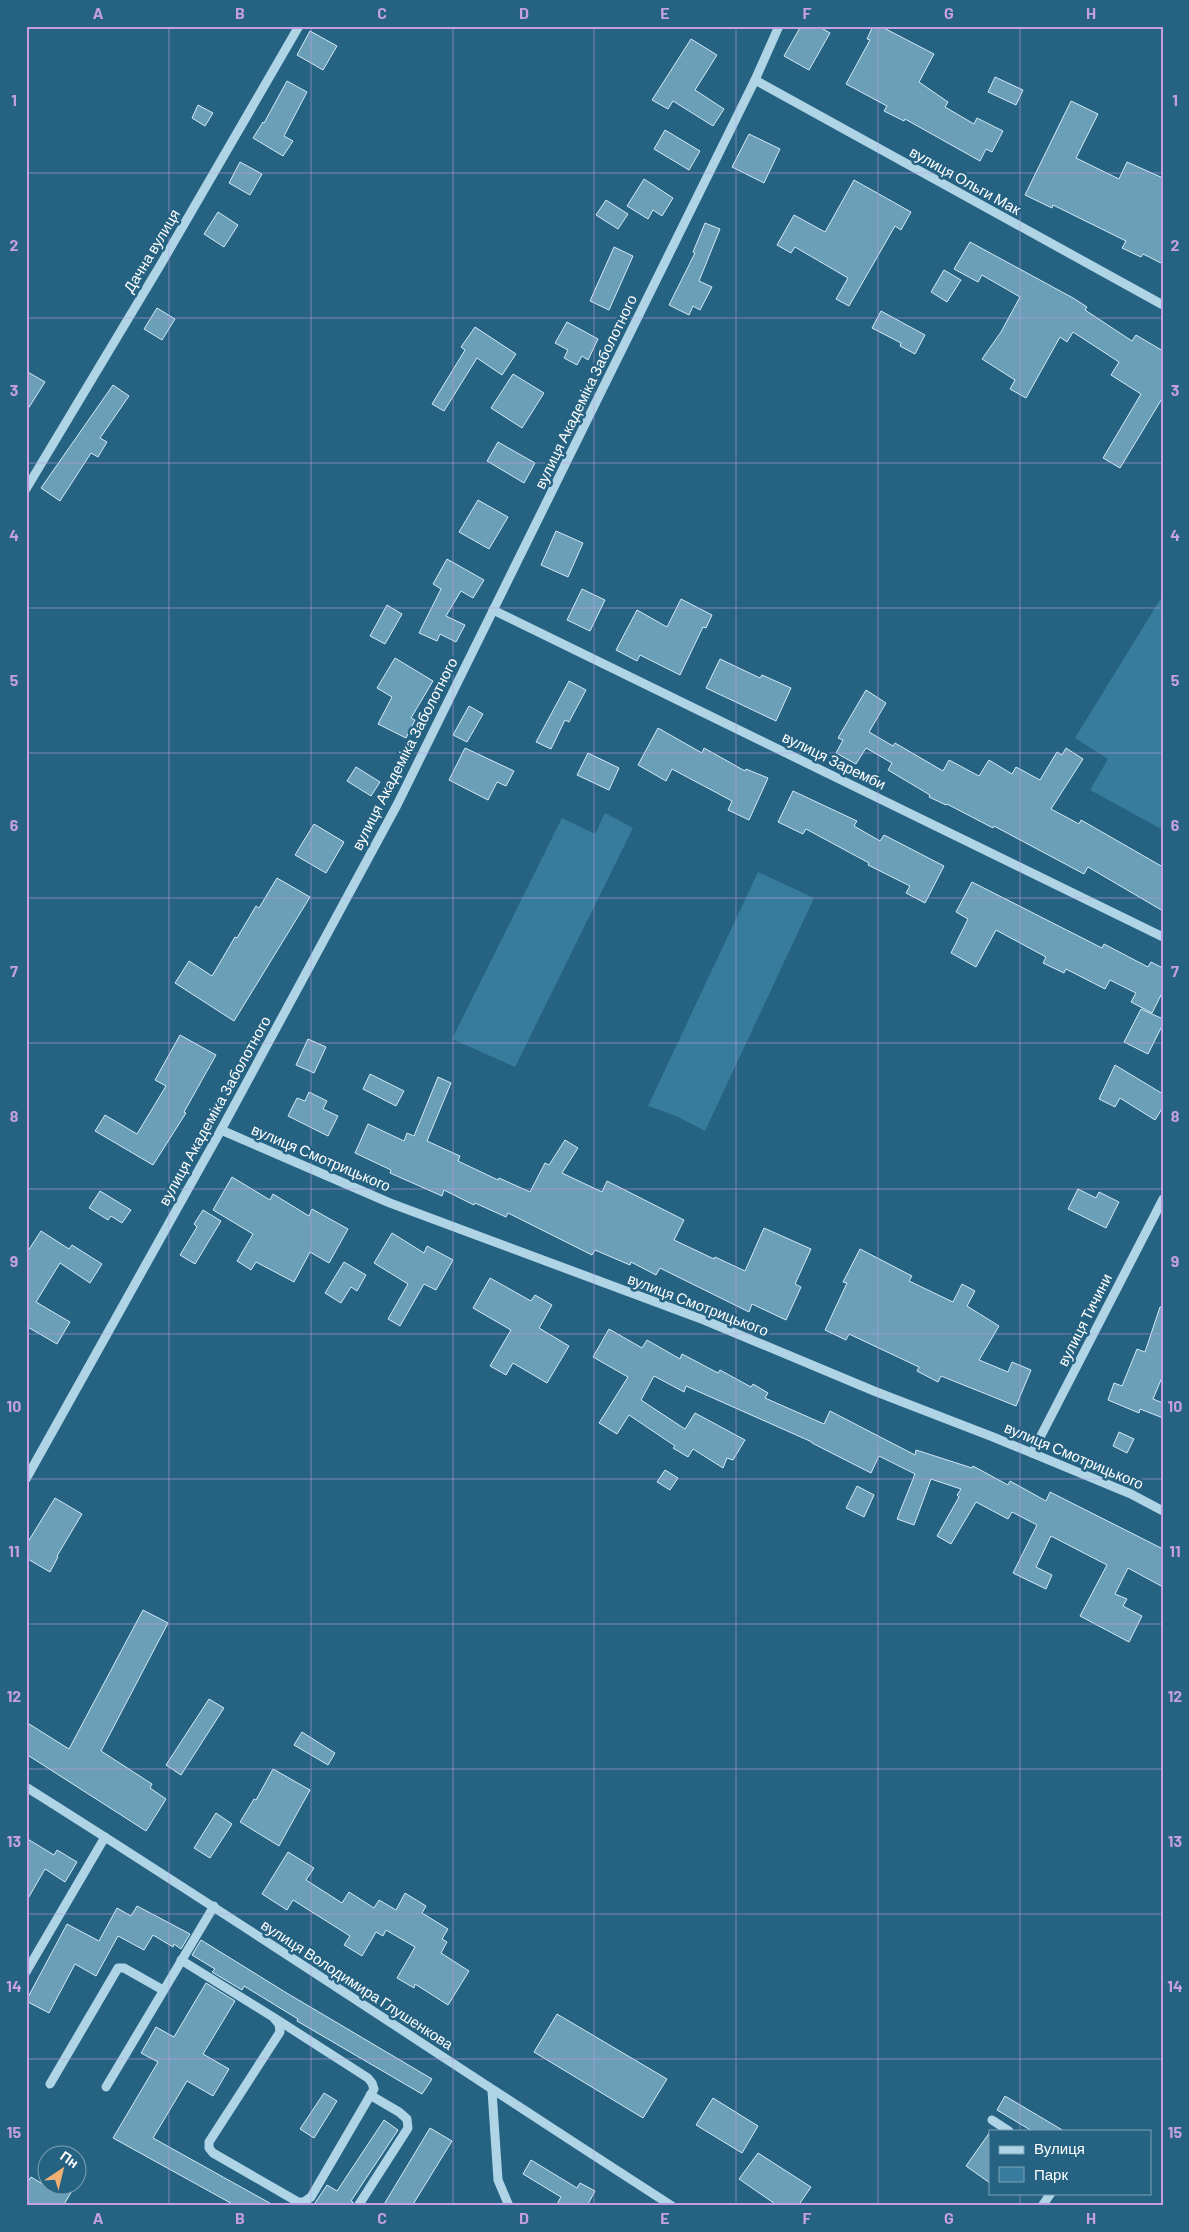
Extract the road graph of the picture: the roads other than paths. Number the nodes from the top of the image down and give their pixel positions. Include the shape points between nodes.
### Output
1 (299, 26) edge
2 (779, 26) edge
3 (755, 80) junction
4 (1163, 305) edge
5 (26, 489) edge
6 (493, 610) junction
7 (1163, 937) edge
8 (221, 1130) junction
9 (1163, 1199) edge
10 (1032, 1453) junction
11 (26, 1479) edge
12 (1163, 1511) edge
13 (26, 1788) edge
14 (105, 1837) junction
15 (214, 1906) junction
16 (181, 1960) junction
17 (26, 1972) edge
18 (163, 1990) junction
19 (274, 2017) junction
20 (50, 2084) dead end
21 (106, 2087) dead end
22 (492, 2091) junction
23 (370, 2094) junction
24 (992, 2120) dead end
25 (1007, 2130) edge
26 (1050, 2194) edge
27 (358, 2206) edge
28 (509, 2206) edge
29 (672, 2206) edge
30 (1042, 2206) edge

1 - 5 street, Дачна вулиця
2 - 3 street, вулиця Академіка Заболотного
3 - 4 street, вулиця Ольги Мак
3 - 6 street, вулиця Академіка Заболотного
6 - 7 street, вулиця Заремби
6 - 8 street, вулиця Академіка Заболотного via 397,805
8 - 10 street, вулиця Смотрицького via 390,1203 704,1320
8 - 11 street, вулиця Академіка Заболотного
9 - 10 street, вулиця Тичини
10 - 12 street, вулиця Смотрицького via 1131,1494
13 - 14 street, вулиця Володимира Глушенкова
14 - 15 street, вулиця Володимира Глушенкова
14 - 17 street
15 - 16 street
15 - 22 street, вулиця Володимира Глушенкова
16 - 18 street
16 - 19 street
18 - 20 street via 124,1968 118,1968
18 - 21 street
19 - 23 street via 368,2078 374,2089
19 - 23 street via 280,2032 209,2142 213,2153 298,2202 304,2202 311,2197
22 - 28 street via 498,2180
22 - 29 street, вулиця Володимира Глушенкова
23 - 27 street via 407,2119 408,2128
24 - 25 street
26 - 30 street

